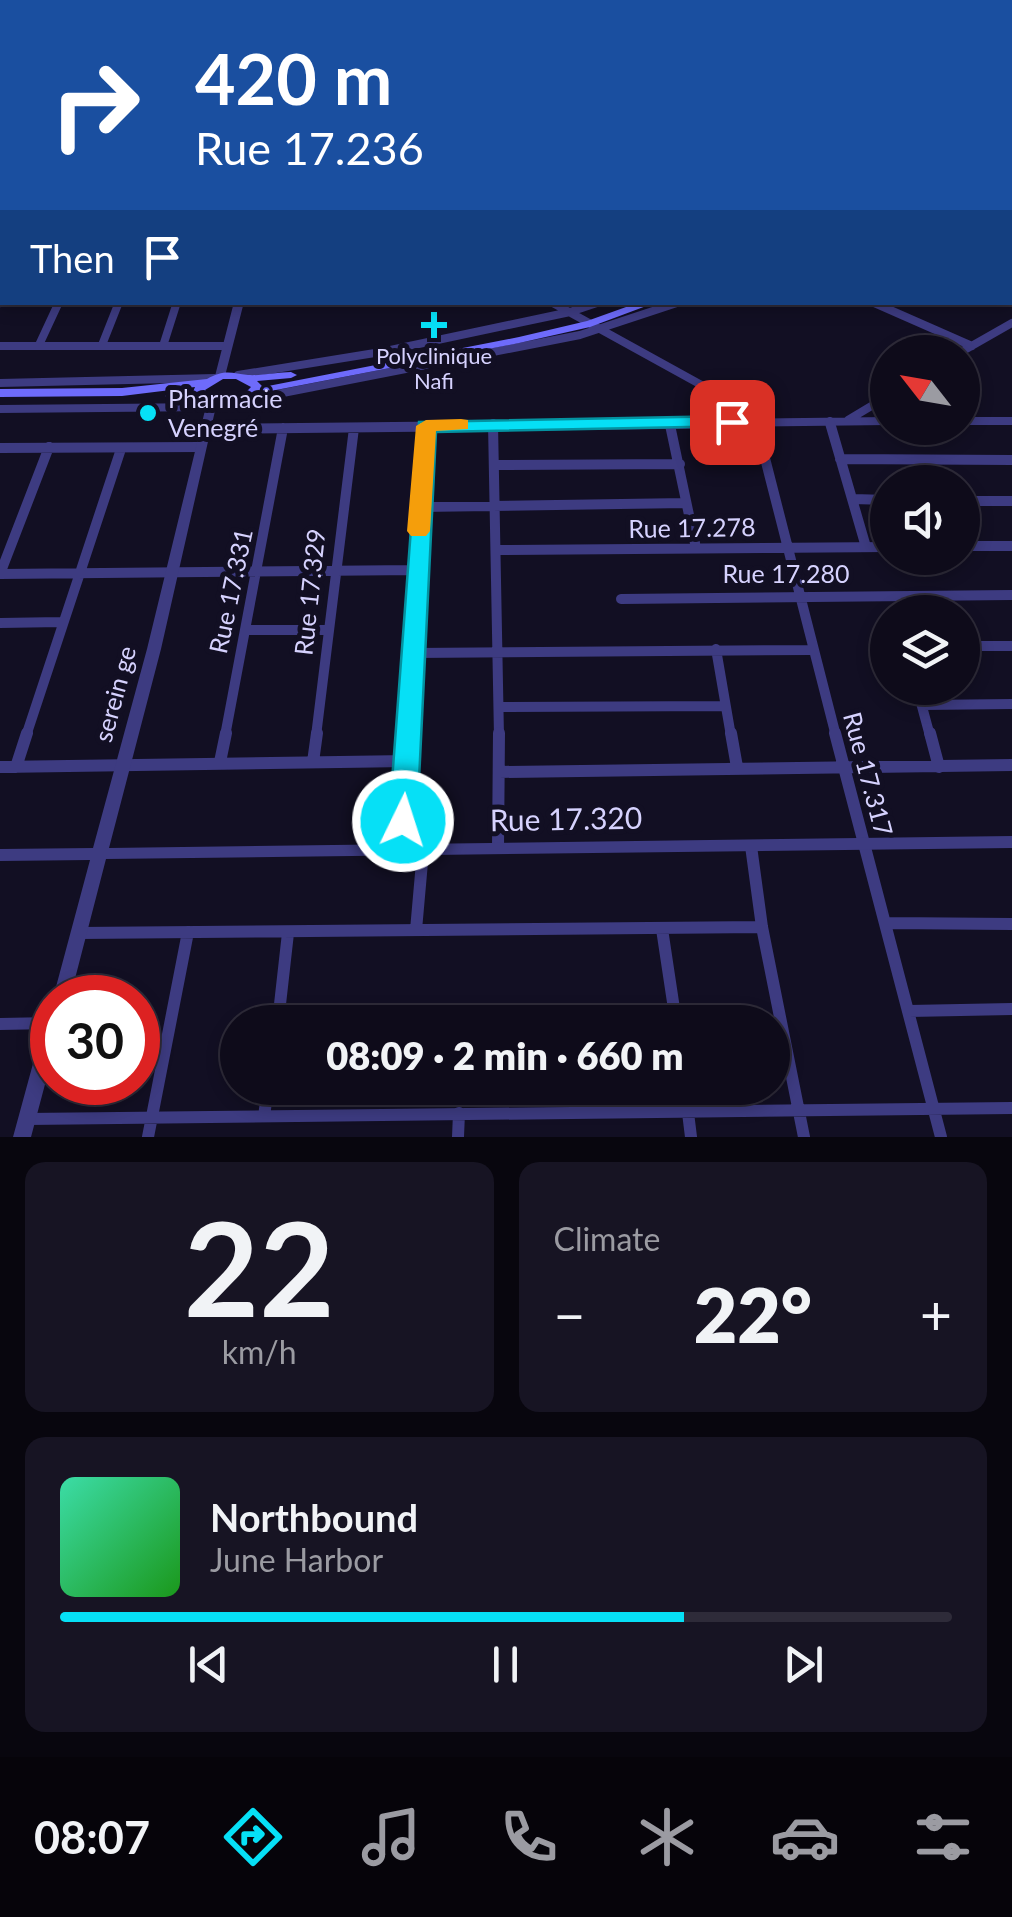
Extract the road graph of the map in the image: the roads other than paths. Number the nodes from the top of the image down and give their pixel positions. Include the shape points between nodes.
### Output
1 (58, 305) edge
2 (118, 305) edge
3 (176, 305) edge
4 (238, 305) edge
5 (557, 305) edge
6 (598, 305) edge
7 (626, 305) edge
8 (642, 305) edge
9 (665, 305) edge
10 (879, 305) edge
11 (586, 321) junction
12 (1012, 323) edge
13 (947, 335) edge
14 (980, 341) edge
15 (38, 345) junction
16 (102, 345) junction
17 (0, 346) edge
18 (163, 346) junction
19 (228, 346) junction
20 (243, 377) junction
21 (214, 378) junction
22 (0, 383) edge
23 (247, 398) junction
24 (0, 400) edge
25 (208, 401) junction
26 (870, 407) edge
27 (847, 420) junction
28 (870, 420) edge
29 (756, 421) junction
30 (830, 421) junction
31 (980, 421) edge
32 (1012, 421) edge
33 (493, 424) junction
34 (670, 424) junction
35 (426, 426) junction
36 (283, 428) junction
37 (354, 428) junction
38 (205, 429) junction
39 (49, 447) junction
40 (200, 447) junction
41 (0, 448) edge
42 (121, 449) junction
43 (840, 459) junction
44 (1012, 460) edge
45 (680, 464) junction
46 (496, 465) junction
47 (852, 499) junction
48 (870, 500) edge
49 (980, 501) edge
50 (1012, 502) edge
51 (686, 503) junction
52 (494, 506) junction
53 (420, 507) junction
54 (784, 546) junction
55 (980, 546) edge
56 (1012, 546) edge
57 (866, 547) junction
58 (870, 547) edge
59 (696, 548) junction
60 (497, 550) junction
61 (416, 570) junction
62 (170, 572) junction
63 (334, 572) junction
64 (257, 573) junction
65 (78, 574) junction
66 (980, 595) edge
67 (1012, 595) edge
68 (796, 596) junction
69 (870, 596) edge
70 (621, 600) dead end
71 (61, 622) junction
72 (0, 623) edge
73 (245, 630) junction
74 (329, 630) junction
75 (980, 646) edge
76 (1012, 646) edge
77 (716, 649) junction
78 (499, 650) junction
79 (810, 650) junction
80 (414, 653) junction
81 (980, 704) edge
82 (1012, 704) edge
83 (922, 705) edge
84 (725, 706) junction
85 (500, 708) junction
86 (408, 761) junction
87 (220, 762) junction
88 (313, 762) junction
89 (122, 765) junction
90 (1012, 766) edge
91 (0, 767) edge
92 (16, 767) junction
93 (939, 767) junction
94 (737, 768) junction
95 (845, 768) junction
96 (499, 772) junction
97 (1012, 842) edge
98 (862, 844) junction
99 (751, 846) junction
100 (498, 848) junction
101 (401, 851) junction
102 (423, 851) junction
103 (100, 852) junction
104 (0, 855) edge
105 (888, 924) junction
106 (1012, 924) edge
107 (762, 927) junction
108 (662, 928) junction
109 (416, 930) junction
110 (188, 932) junction
111 (79, 933) junction
112 (288, 933) junction
113 (67, 975) edge
114 (280, 1005) edge
115 (674, 1005) edge
116 (1012, 1010) edge
117 (909, 1012) junction
118 (0, 1024) edge
119 (30, 1025) edge
120 (266, 1105) edge
121 (687, 1105) edge
122 (1012, 1108) edge
123 (934, 1109) junction
124 (799, 1110) junction
125 (688, 1112) junction
126 (459, 1113) junction
127 (264, 1116) junction
128 (151, 1118) junction
129 (24, 1128) edge
130 (148, 1137) edge
131 (458, 1137) edge
132 (692, 1137) edge
133 (804, 1137) edge
134 (941, 1137) edge

1 - 15 street
2 - 16 street
3 - 18 street
4 - 19 street
5 - 11 street
6 - 11 street
7 - 11 main road
8 - 11 main road
9 - 11 street
10 - 13 street
11 - 20 main road via 324,372
11 - 23 main road via 272,387
11 - 29 street via 744,405
12 - 14 street
15 - 16 street
15 - 17 street
16 - 18 street
18 - 19 street
19 - 21 street
20 - 21 main road
20 - 23 main road via 258,386
21 - 22 street
21 - 24 main road
21 - 25 main road via 198,390
23 - 25 main road
24 - 25 main road
25 - 38 street, serein ge
26 - 27 street
27 - 28 street
27 - 30 street
29 - 30 street
29 - 34 street
29 - 54 street, Rue 17.317
30 - 43 street
31 - 32 street
33 - 34 street
33 - 35 street
33 - 46 street
34 - 45 street
35 - 37 street
35 - 53 street
36 - 37 street
36 - 38 street
36 - 64 street, Rue 17.331
37 - 63 street, Rue 17.329
38 - 40 street, serein ge
39 - 41 street
39 - 42 street
39 - 65 street via 0,574
40 - 42 street
40 - 62 street, serein ge
42 - 65 street
43 - 44 street
43 - 47 street
45 - 46 street
45 - 51 street
46 - 52 street
47 - 48 street
47 - 57 street
49 - 50 street
51 - 52 street
51 - 59 street
52 - 53 street
52 - 60 street
53 - 61 street
54 - 57 street, Rue 17.278
54 - 59 street, Rue 17.278
54 - 68 street, Rue 17.317
55 - 56 street
57 - 58 street, Rue 17.278
59 - 60 street, Rue 17.278
60 - 78 street
61 - 63 street
61 - 80 street
62 - 64 street
62 - 65 street
62 - 89 street, serein ge
63 - 64 street
63 - 74 street, Rue 17.329
64 - 73 street, Rue 17.331
65 - 71 street
66 - 67 street, Rue 17.280
68 - 69 street, Rue 17.280
68 - 70 street, Rue 17.280
68 - 79 street, Rue 17.317
71 - 72 street
71 - 92 street
73 - 74 street
73 - 87 street, Rue 17.331
74 - 88 street, Rue 17.329
75 - 76 street
77 - 78 street
77 - 79 street
77 - 84 street
78 - 80 street
78 - 85 street
79 - 95 street, Rue 17.317
80 - 86 street
81 - 82 street
83 - 93 street
84 - 85 street
84 - 94 street
85 - 96 street
86 - 88 street
86 - 101 street
87 - 88 street
87 - 89 street
89 - 92 street
89 - 103 street, serein ge
90 - 93 street
91 - 92 street
93 - 95 street
94 - 95 street
94 - 96 street
95 - 98 street, Rue 17.317
96 - 100 street
97 - 98 street, Rue 17.320
98 - 99 street, Rue 17.320
98 - 105 street, Rue 17.317
99 - 100 street, Rue 17.320
99 - 107 street
100 - 102 street, Rue 17.320
101 - 102 street, Rue 17.320
101 - 103 street, Rue 17.320
102 - 109 street
103 - 104 street, Rue 17.320
103 - 111 street, serein ge
105 - 106 street
105 - 117 street, Rue 17.317
107 - 108 street
107 - 124 street
108 - 109 street
108 - 115 street
109 - 112 street
110 - 111 street
110 - 112 street
110 - 128 street
111 - 113 street, serein ge
112 - 114 street
116 - 117 street
117 - 123 street, Rue 17.317
118 - 119 street
120 - 127 street
121 - 125 street
122 - 123 street
123 - 124 street
123 - 134 street, Rue 17.317
124 - 125 street
124 - 133 street
125 - 126 street
125 - 132 street
126 - 127 street
126 - 131 street
127 - 128 street
128 - 129 street
128 - 130 street

